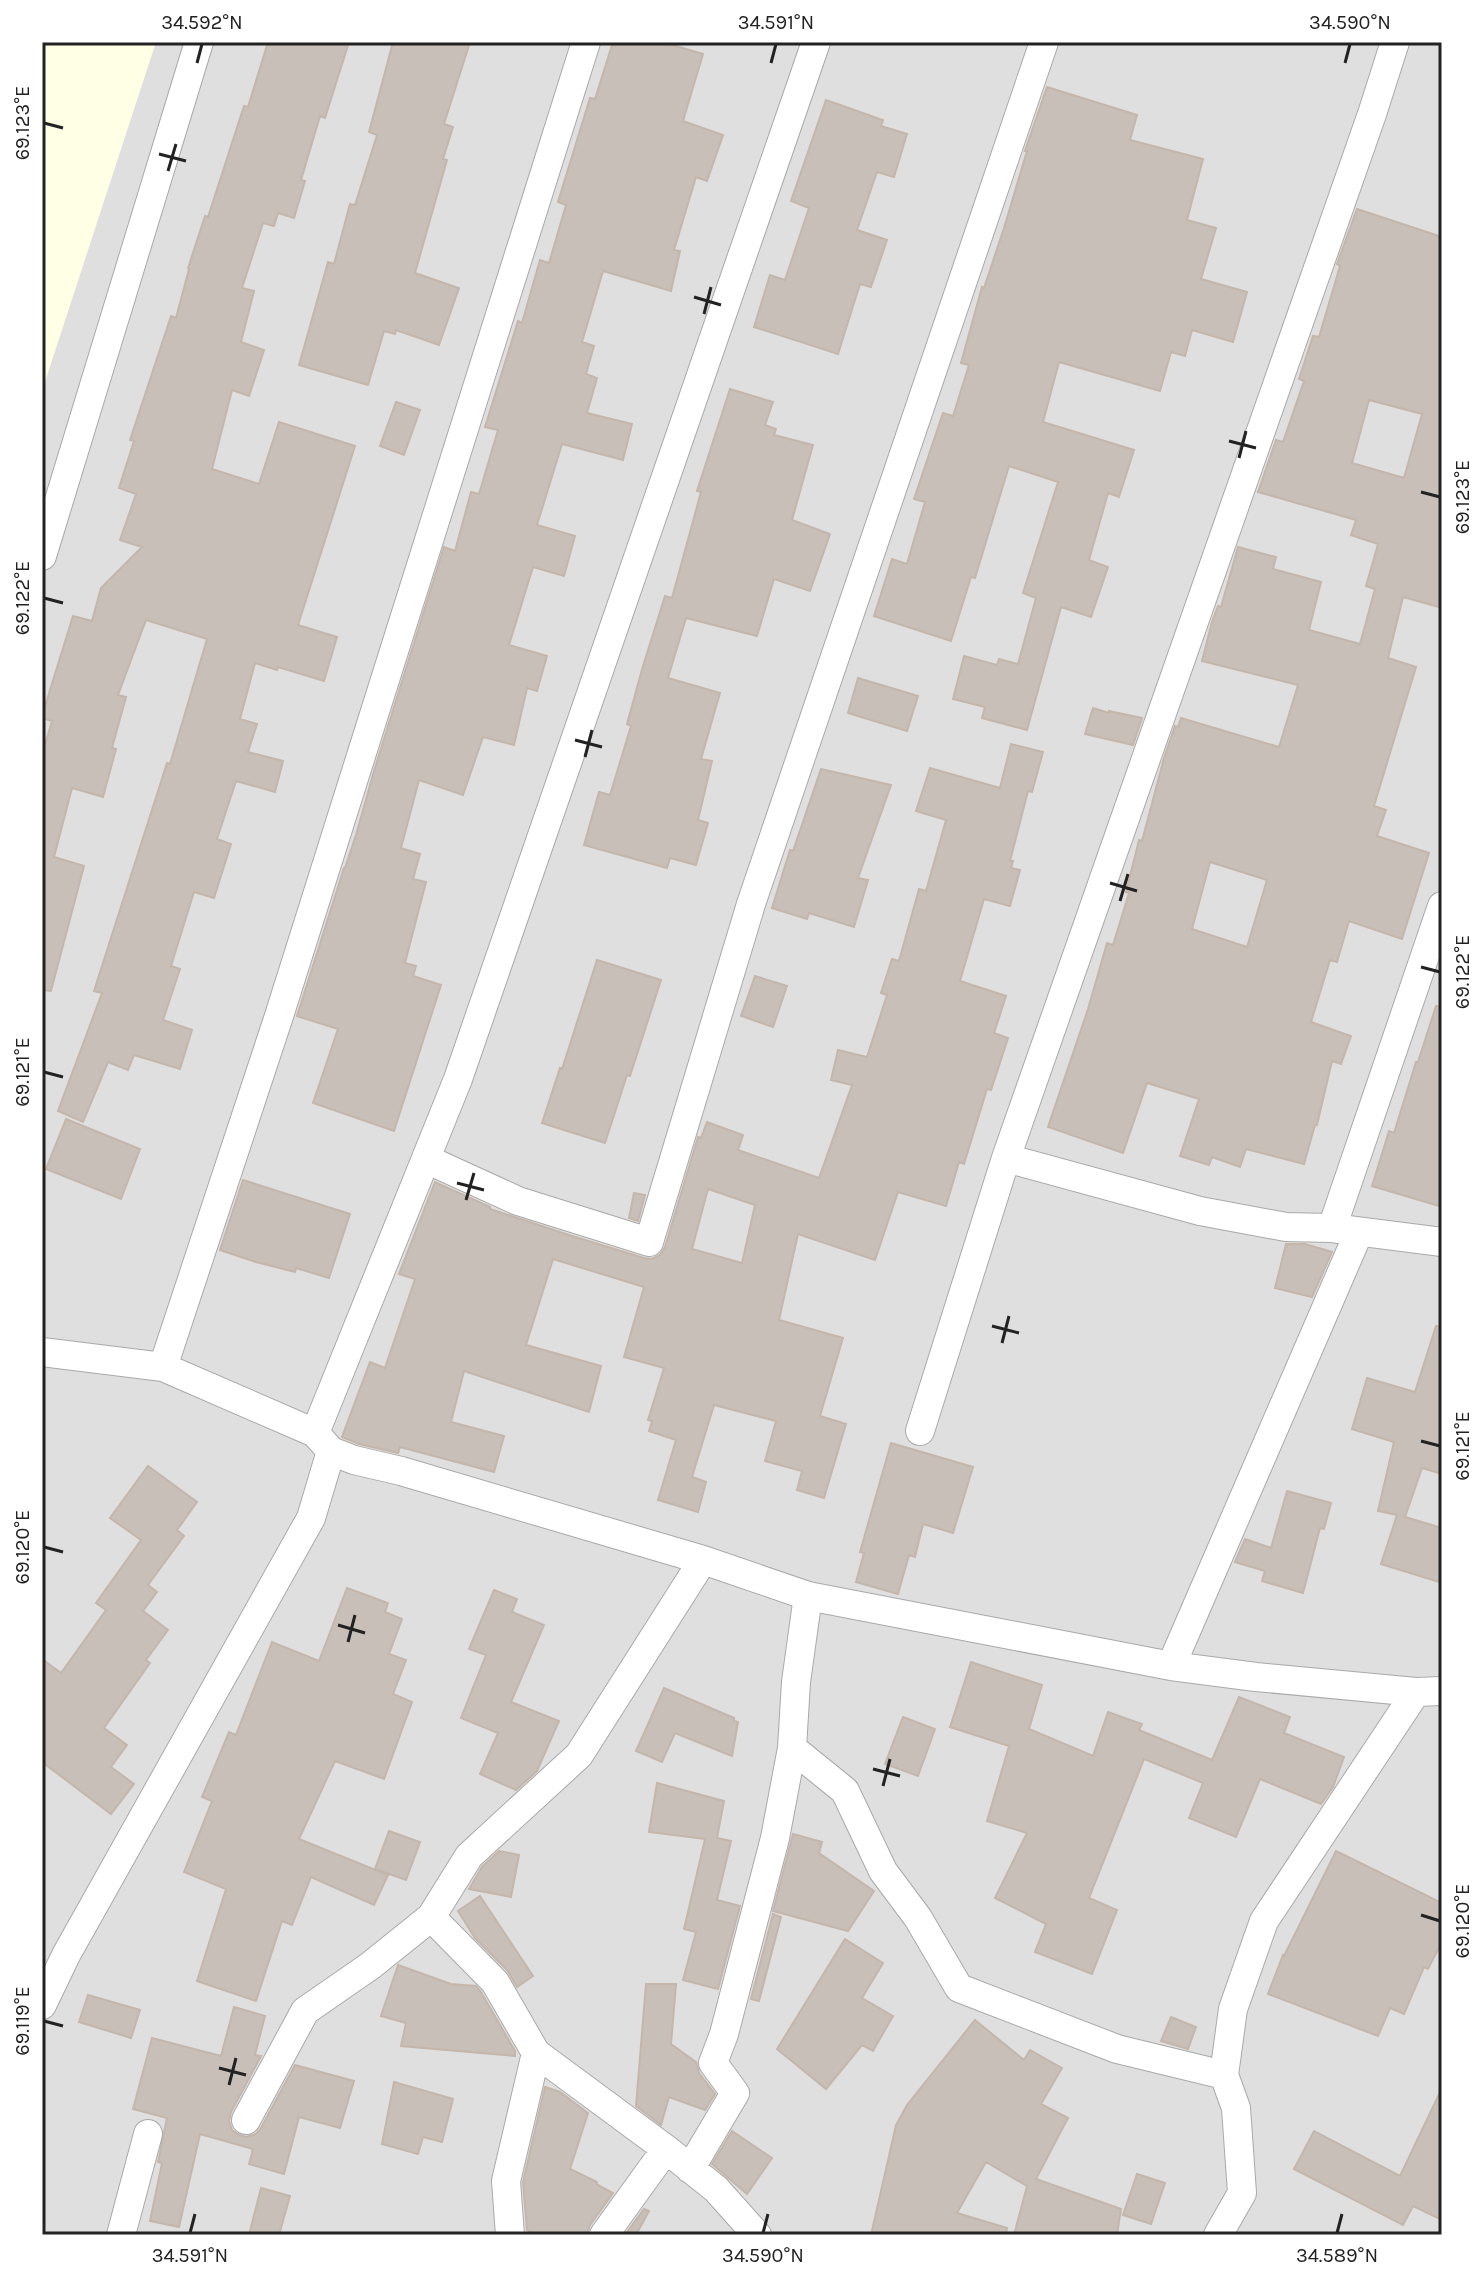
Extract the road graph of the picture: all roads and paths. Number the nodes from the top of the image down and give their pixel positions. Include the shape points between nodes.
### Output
1 (199, 42) edge
2 (586, 42) edge
3 (816, 42) edge
4 (1044, 42) edge
5 (1395, 42) edge
6 (42, 556) edge
7 (1442, 906) edge
8 (1006, 1158) junction
9 (426, 1159) junction
10 (1345, 1230) junction
11 (1442, 1242) edge
12 (42, 1352) edge
13 (163, 1367) junction
14 (920, 1431) dead end
15 (323, 1442) junction
16 (703, 1560) junction
17 (808, 1596) junction
18 (1171, 1666) junction
19 (1429, 1692) edge
20 (792, 1748) junction
21 (431, 1917) junction
22 (54, 1948) edge
23 (42, 2005) edge
24 (536, 2053) junction
25 (1224, 2075) junction
26 (246, 2120) dead end
27 (148, 2134) dead end
28 (666, 2149) junction
29 (690, 2169) junction
30 (121, 2235) edge
31 (510, 2235) edge
32 (604, 2235) edge
33 (757, 2235) edge
34 (1218, 2235) edge

1 - 6 street
2 - 13 street
3 - 9 street
4 - 9 street via 751,904 649,1242 518,1201
5 - 8 street
7 - 10 street
8 - 10 street via 1200,1211 1286,1227
8 - 14 street
9 - 15 street
10 - 11 street
10 - 18 street
12 - 13 street
13 - 15 street
15 - 16 street via 354,1460
15 - 22 street via 311,1518
16 - 17 street
16 - 21 street via 579,1755 469,1856
17 - 18 street
17 - 20 street
18 - 19 street
19 - 25 street via 1264,1921 1233,2009
20 - 25 street via 845,1791 883,1871 959,1988 1117,2049
20 - 29 street via 775,1838 713,2063 735,2093
21 - 24 street via 495,1982
21 - 26 street via 305,2011
22 - 23 street
24 - 28 street
24 - 31 street via 506,2181
25 - 34 street via 1236,2108 1242,2193
27 - 30 street
28 - 29 street
28 - 32 street
29 - 33 street

